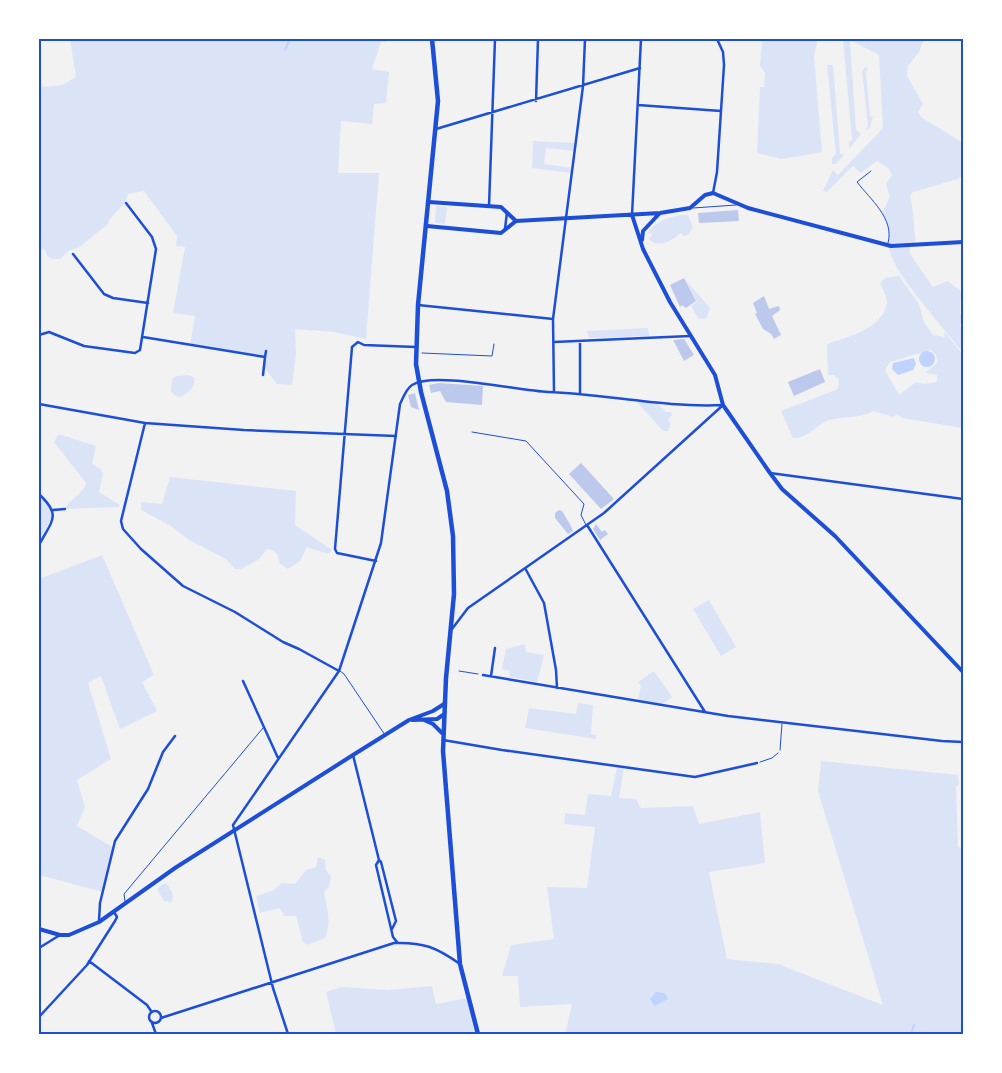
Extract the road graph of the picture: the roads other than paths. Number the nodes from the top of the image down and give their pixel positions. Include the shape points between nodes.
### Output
1 (432, 39) edge
2 (495, 39) edge
3 (538, 39) edge
4 (585, 39) edge
5 (641, 39) edge
6 (718, 39) edge
7 (640, 68) junction
8 (583, 86) junction
9 (536, 101) junction
10 (638, 105) junction
11 (721, 112) junction
12 (492, 114) junction
13 (435, 129) junction
14 (870, 171) dead end
15 (713, 193) junction
16 (429, 202) junction
17 (126, 203) dead end
18 (738, 205) junction
19 (489, 206) junction
20 (690, 208) junction
21 (507, 211) junction
22 (660, 213) junction
23 (632, 215) junction
24 (566, 219) junction
25 (516, 221) junction
26 (427, 226) junction
27 (504, 231) junction
28 (963, 242) edge
29 (642, 244) junction
30 (889, 246) junction
31 (73, 254) dead end
32 (148, 303) junction
33 (418, 305) junction
34 (553, 319) junction
35 (39, 335) edge
36 (690, 336) junction
37 (143, 337) junction
38 (580, 341) junction
39 (553, 342) junction
40 (416, 350) junction
41 (266, 351) dead end
42 (265, 357) junction
43 (263, 375) dead end
44 (419, 383) junction
45 (554, 392) junction
46 (580, 393) junction
47 (39, 404) edge
48 (723, 405) junction
49 (145, 423) junction
50 (472, 432) dead end
51 (346, 435) junction
52 (396, 436) junction
53 (770, 473) junction
54 (39, 494) edge
55 (963, 499) edge
56 (65, 509) dead end
57 (53, 510) junction
58 (587, 525) junction
59 (39, 545) edge
60 (376, 561) junction
61 (525, 568) junction
62 (450, 630) junction
63 (495, 648) dead end
64 (339, 671) junction
65 (963, 672) edge
66 (483, 675) road end
67 (491, 676) junction
68 (243, 681) dead end
69 (557, 688) junction
70 (444, 704) junction
71 (705, 712) junction
72 (443, 715) junction
73 (409, 720) junction
74 (417, 720) junction
75 (782, 723) junction
76 (263, 728) junction
77 (442, 733) junction
78 (385, 735) junction
79 (175, 736) dead end
80 (442, 740) junction
81 (963, 742) edge
82 (780, 750) road end
83 (353, 755) junction
84 (278, 758) junction
85 (757, 763) road end
86 (234, 833) junction
87 (127, 904) junction
88 (114, 912) junction
89 (99, 922) junction
90 (39, 929) edge
91 (60, 935) junction
92 (393, 937) junction
93 (398, 943) junction
94 (390, 945) junction
95 (39, 948) edge
96 (89, 962) junction
97 (460, 964) junction
98 (273, 982) junction
99 (151, 1011) junction
100 (39, 1016) edge
101 (161, 1018) junction
102 (152, 1023) junction
103 (156, 1034) edge
104 (288, 1034) edge
105 (478, 1034) edge

1 - 13 main road via 437,80
2 - 12 street
3 - 9 street
4 - 8 street
5 - 7 street
6 - 11 street via 724,60
7 - 8 street
7 - 10 street
8 - 9 street
8 - 24 street
9 - 12 street
10 - 11 street
10 - 23 street
11 - 15 street
12 - 13 street
12 - 19 street
13 - 16 main road
14 - 30 lane via 857,182 888,225
15 - 18 street
15 - 20 street via 705,195
16 - 19 street
16 - 26 main road
17 - 32 street via 152,237 156,249
18 - 20 lane
18 - 30 street
19 - 21 street
20 - 22 street
21 - 25 street
21 - 27 street
22 - 23 street
22 - 29 street via 643,231
23 - 24 street
23 - 29 street
24 - 25 street
24 - 34 street
25 - 27 street
26 - 27 street
26 - 33 main road
28 - 30 street
29 - 36 street
31 - 32 street via 104,294
32 - 37 street
33 - 34 street
33 - 40 main road
34 - 39 street
35 - 37 street via 49,332 84,346 135,353 140,349
36 - 38 street
36 - 48 street via 715,375
37 - 42 street
38 - 39 street
38 - 46 street
39 - 45 street
40 - 44 main road
40 - 51 street via 354,344
41 - 42 street
42 - 43 street
44 - 45 street via 438,380
44 - 52 street via 412,384 403,397
44 - 62 main road via 451,521 455,574
45 - 46 street
46 - 48 street via 607,398
47 - 49 street
48 - 53 street
48 - 58 street via 626,494
49 - 51 street
49 - 64 street via 121,521 123,529 183,586
50 - 58 lane via 526,440 584,504 581,514
51 - 52 street
51 - 60 street via 336,551
52 - 60 street
53 - 55 street
53 - 65 street via 782,489 834,536
54 - 57 street
56 - 57 street
57 - 59 street via 52,521
58 - 61 street
58 - 71 street
60 - 64 street
61 - 62 street via 468,608
61 - 69 street via 544,604
62 - 70 main road
63 - 67 street
64 - 78 lane
64 - 84 street
66 - 67 street
67 - 69 street
68 - 76 street
69 - 71 street
70 - 72 main road
70 - 73 street
71 - 75 street
72 - 74 street via 437,720
72 - 77 main road
73 - 74 street
73 - 78 street
74 - 77 street via 429,722
75 - 81 street
75 - 82 lane
76 - 84 street
76 - 87 lane via 124,894
77 - 80 main road
78 - 83 street
79 - 89 street via 163,752 148,789 115,841 100,903
80 - 85 street via 695,777
80 - 97 main road
83 - 86 street
83 - 92 street via 396,921
84 - 86 street via 234,823
86 - 87 street via 175,868
86 - 98 street
87 - 88 street
88 - 89 street
88 - 96 street via 117,917
89 - 91 street via 73,934
90 - 91 street
91 - 95 street
92 - 93 street
92 - 94 street
93 - 94 street
93 - 97 street via 431,946
94 - 98 street
96 - 99 street
96 - 100 street
97 - 105 main road
98 - 101 street
98 - 104 street
99 - 101 street via 159,1012
99 - 102 street via 148,1017
101 - 102 street via 159,1022
102 - 103 street

